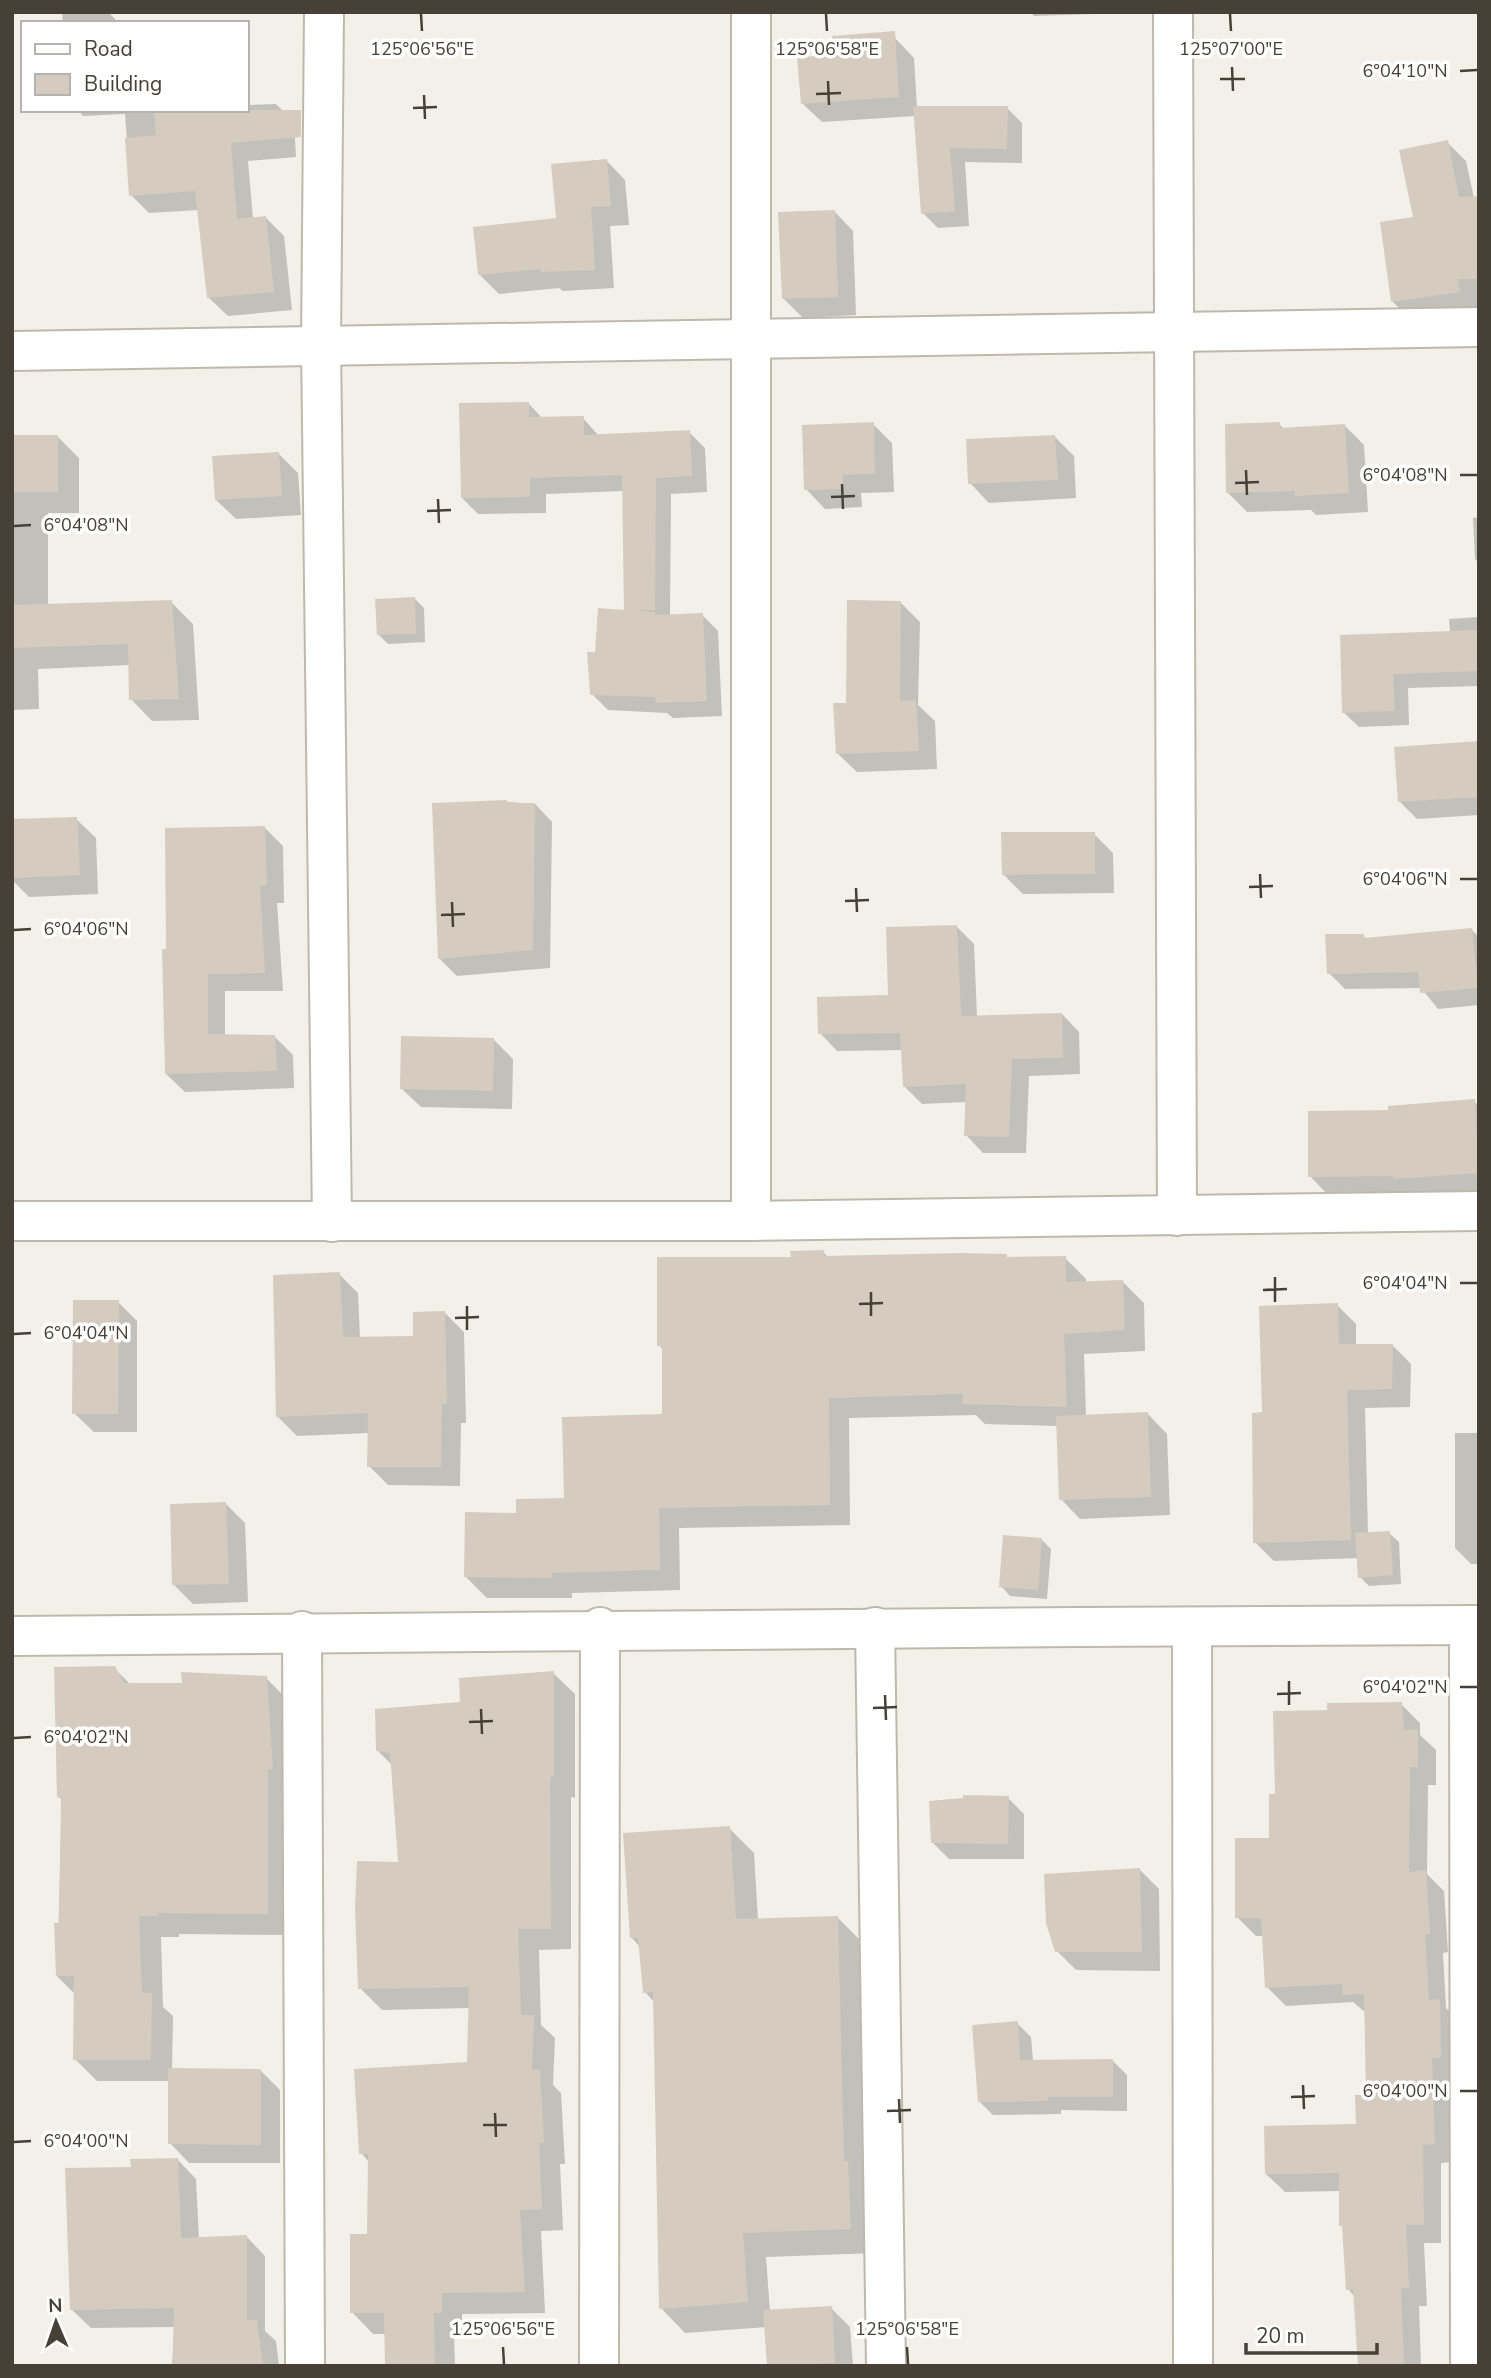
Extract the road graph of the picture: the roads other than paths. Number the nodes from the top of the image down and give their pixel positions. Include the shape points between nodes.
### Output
1 (324, 12) edge
2 (751, 12) edge
3 (1173, 12) edge
4 (1479, 327) edge
5 (1175, 330) junction
6 (753, 339) junction
7 (321, 344) junction
8 (12, 351) edge
9 (1479, 1210) edge
10 (1177, 1216) junction
11 (751, 1221) junction
12 (12, 1222) edge
13 (332, 1222) junction
14 (1474, 1625) edge
15 (600, 1627) junction
16 (875, 1627) junction
17 (1192, 1628) junction
18 (302, 1631) junction
19 (12, 1636) edge
20 (305, 2366) edge
21 (598, 2366) edge
22 (886, 2366) edge
23 (1193, 2366) edge
24 (1470, 2366) edge

1 - 7 street
2 - 6 street
3 - 5 street
4 - 5 street
5 - 6 street
5 - 10 street
6 - 7 street
6 - 11 street
7 - 8 street
7 - 13 street
9 - 10 street
10 - 11 street
11 - 13 street
12 - 13 street
14 - 17 street
14 - 24 street
15 - 16 street
15 - 18 street
15 - 21 street
16 - 17 street
16 - 22 street
17 - 23 street
18 - 19 street
18 - 20 street

